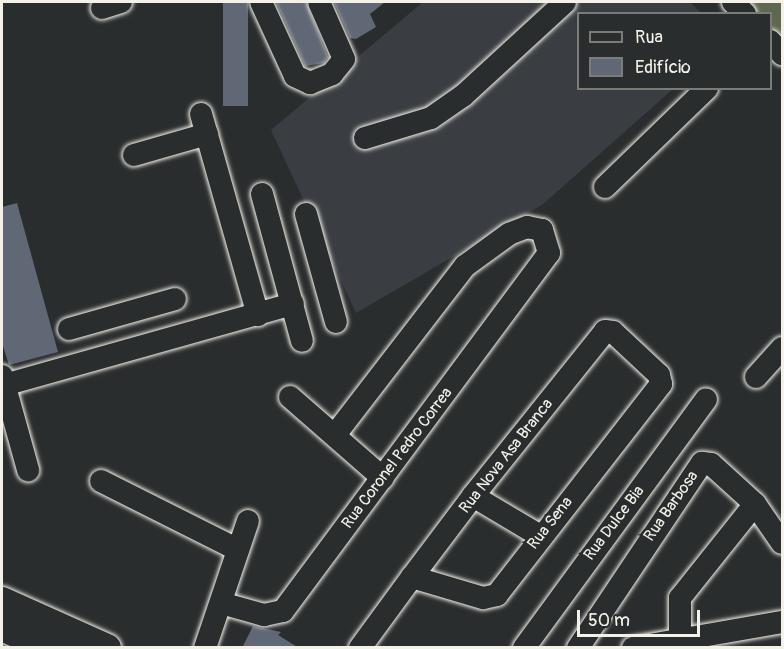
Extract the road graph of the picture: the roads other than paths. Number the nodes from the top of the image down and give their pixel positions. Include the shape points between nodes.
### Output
1 (261, 2) edge
2 (319, 2) edge
3 (565, 2) edge
4 (772, 42) edge
5 (783, 54) edge
6 (705, 90) edge
7 (365, 138) dead end
8 (134, 155) dead end
9 (605, 188) dead end
10 (262, 194) dead end
11 (306, 214) dead end
12 (175, 299) dead end
13 (294, 308) junction
14 (121, 315) junction
15 (258, 315) junction
16 (69, 329) dead end
17 (302, 341) dead end
18 (783, 348) edge
19 (131, 350) junction
20 (756, 377) dead end
21 (3, 381) edge
22 (661, 384) joint
23 (290, 398) dead end
24 (706, 399) dead end
25 (334, 435) junction
26 (28, 470) dead end
27 (383, 477) junction
28 (100, 481) dead end
29 (473, 496) junction
30 (755, 504) junction
31 (248, 521) dead end
32 (540, 536) junction
33 (783, 543) edge
34 (238, 550) junction
35 (412, 577) junction
36 (2, 601) edge
37 (221, 603) junction
38 (783, 622) edge
39 (2, 624) edge
40 (680, 639) junction
41 (2, 640) edge
42 (18, 648) edge
43 (55, 648) edge
44 (107, 648) edge
45 (205, 648) edge
46 (360, 648) edge
47 (524, 648) edge
48 (578, 648) edge
49 (633, 648) edge

1 - 2 street via 295,76 310,83 332,74 344,60
3 - 7 street via 464,95 431,117
4 - 5 street
6 - 9 street
8 - 15 street via 204,124
10 - 13 street
11 - 13 street via 333,311
12 - 14 street
13 - 15 street
13 - 17 street
14 - 16 street
14 - 19 street
15 - 19 street
18 - 20 street
19 - 21 street
21 - 26 street
22 - 29 street, Rua Nova Asa Branca via 652,368 613,332 604,331
22 - 32 street, Rua Sena
23 - 25 street
24 - 47 street, Rua Dulce Bia
25 - 27 street
25 - 27 street, Rua Coronel Pedro Correa via 465,266 486,248 536,226 547,236 549,253
27 - 37 street, Rua Coronel Pedro Correa via 283,611 264,615
28 - 34 street
29 - 32 street
29 - 35 street, Rua Nova Asa Branca
30 - 33 street, Rua Barbosa
30 - 40 street via 680,598
30 - 48 street, Rua Barbosa via 711,464 698,466
31 - 34 street
32 - 35 street, Rua Sena via 491,598
34 - 37 street
35 - 46 street, Rua Nova Asa Branca
36 - 44 main road
37 - 45 street
38 - 40 street
39 - 43 highway
40 - 49 street
41 - 42 street

